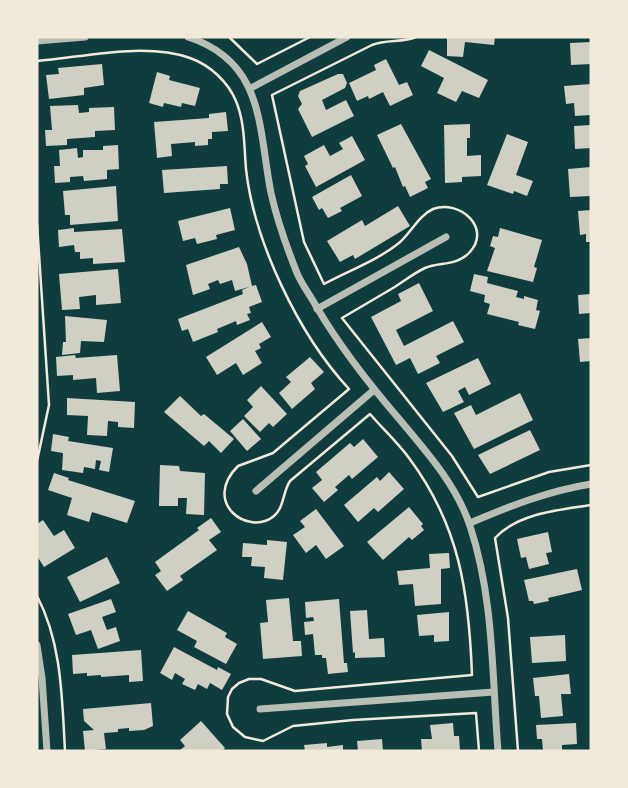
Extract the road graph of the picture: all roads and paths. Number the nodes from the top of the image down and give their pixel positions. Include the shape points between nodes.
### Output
1 (85, 37) edge
2 (188, 37) edge
3 (229, 37) edge
4 (310, 37) edge
5 (347, 37) edge
6 (416, 37) edge
7 (37, 41) edge
8 (37, 61) edge
9 (251, 88) junction
10 (37, 224) edge
11 (446, 237) dead end
12 (324, 284) dead end
13 (317, 309) junction
14 (342, 318) dead end
15 (349, 389) dead end
16 (374, 390) junction
17 (370, 414) dead end
18 (37, 461) edge
19 (591, 465) edge
20 (591, 484) edge
21 (256, 491) dead end
22 (591, 505) edge
23 (470, 523) junction
24 (37, 596) edge
25 (37, 645) edge
26 (472, 675) dead end
27 (494, 692) junction
28 (260, 709) dead end
29 (476, 713) dead end
30 (47, 751) edge
31 (65, 751) edge
32 (479, 751) edge
33 (498, 751) edge
34 (518, 751) edge

1 - 7 street
2 - 9 street via 223,54
3 - 4 path via 257,64
5 - 9 street
6 - 12 path via 372,45 272,95 304,242
8 - 15 path via 152,51 190,58 217,75 235,100 254,207 277,273 311,340
9 - 13 street via 278,216 298,276
10 - 18 path via 49,405
11 - 13 street
13 - 16 street
14 - 19 path via 452,456 478,497 550,472
16 - 21 street
16 - 23 street via 429,454
17 - 26 path via 410,459 456,546 467,591
20 - 23 street via 549,492
22 - 34 path via 528,517 495,538 508,618
23 - 27 street via 491,628
24 - 31 path via 55,643
25 - 30 street
27 - 28 street
27 - 33 street
29 - 32 path

